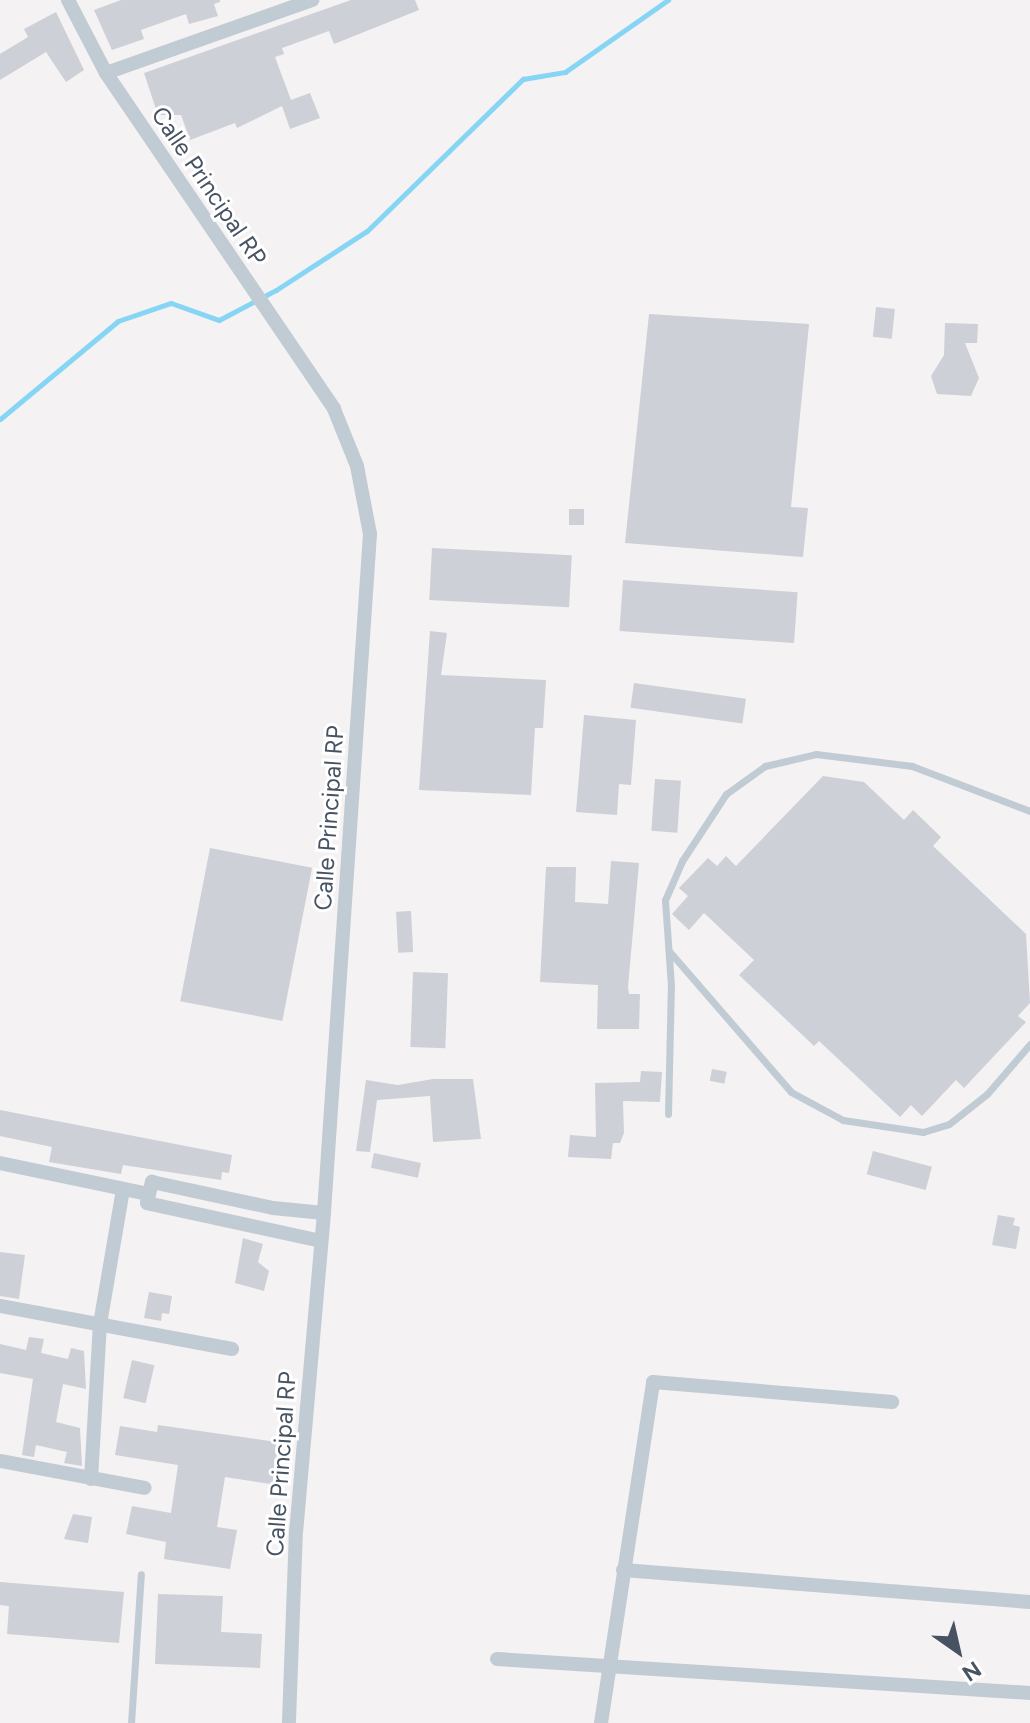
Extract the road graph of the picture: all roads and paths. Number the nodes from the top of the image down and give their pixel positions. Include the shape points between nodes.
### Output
1 (68, 0) edge
2 (312, 0) edge
3 (106, 73) junction
4 (1030, 811) edge
5 (668, 949) junction
6 (1030, 1044) edge
7 (668, 1114) dead end
8 (0, 1163) edge
9 (123, 1189) junction
10 (150, 1193) junction
11 (324, 1213) junction
12 (321, 1241) junction
13 (0, 1306) edge
14 (100, 1324) junction
15 (232, 1349) dead end
16 (892, 1402) dead end
17 (0, 1461) edge
18 (91, 1479) junction
19 (145, 1488) dead end
20 (623, 1570) junction
21 (141, 1574) dead end
22 (1030, 1602) edge
23 (497, 1659) dead end
24 (609, 1667) junction
25 (1030, 1693) edge
26 (131, 1723) edge
27 (289, 1723) edge
28 (601, 1723) edge

1 - 3 street, Calle Principal RP
2 - 3 street
3 - 11 street, Calle Principal RP via 334,409 357,466 370,534
4 - 5 lane via 912,766 816,754 765,766 726,794 682,861 665,900
5 - 6 lane via 791,1092 843,1120 923,1132 949,1124 987,1094
5 - 7 lane
8 - 9 street
9 - 10 street
9 - 14 street
10 - 11 street
10 - 12 street
11 - 12 street, Calle Principal RP
12 - 27 street, Calle Principal RP via 296,1530
13 - 14 street
14 - 15 street
14 - 18 street
16 - 20 street via 653,1382
17 - 18 street
18 - 19 street
20 - 22 street
20 - 24 street
21 - 26 lane
23 - 24 street
24 - 25 street
24 - 28 street

